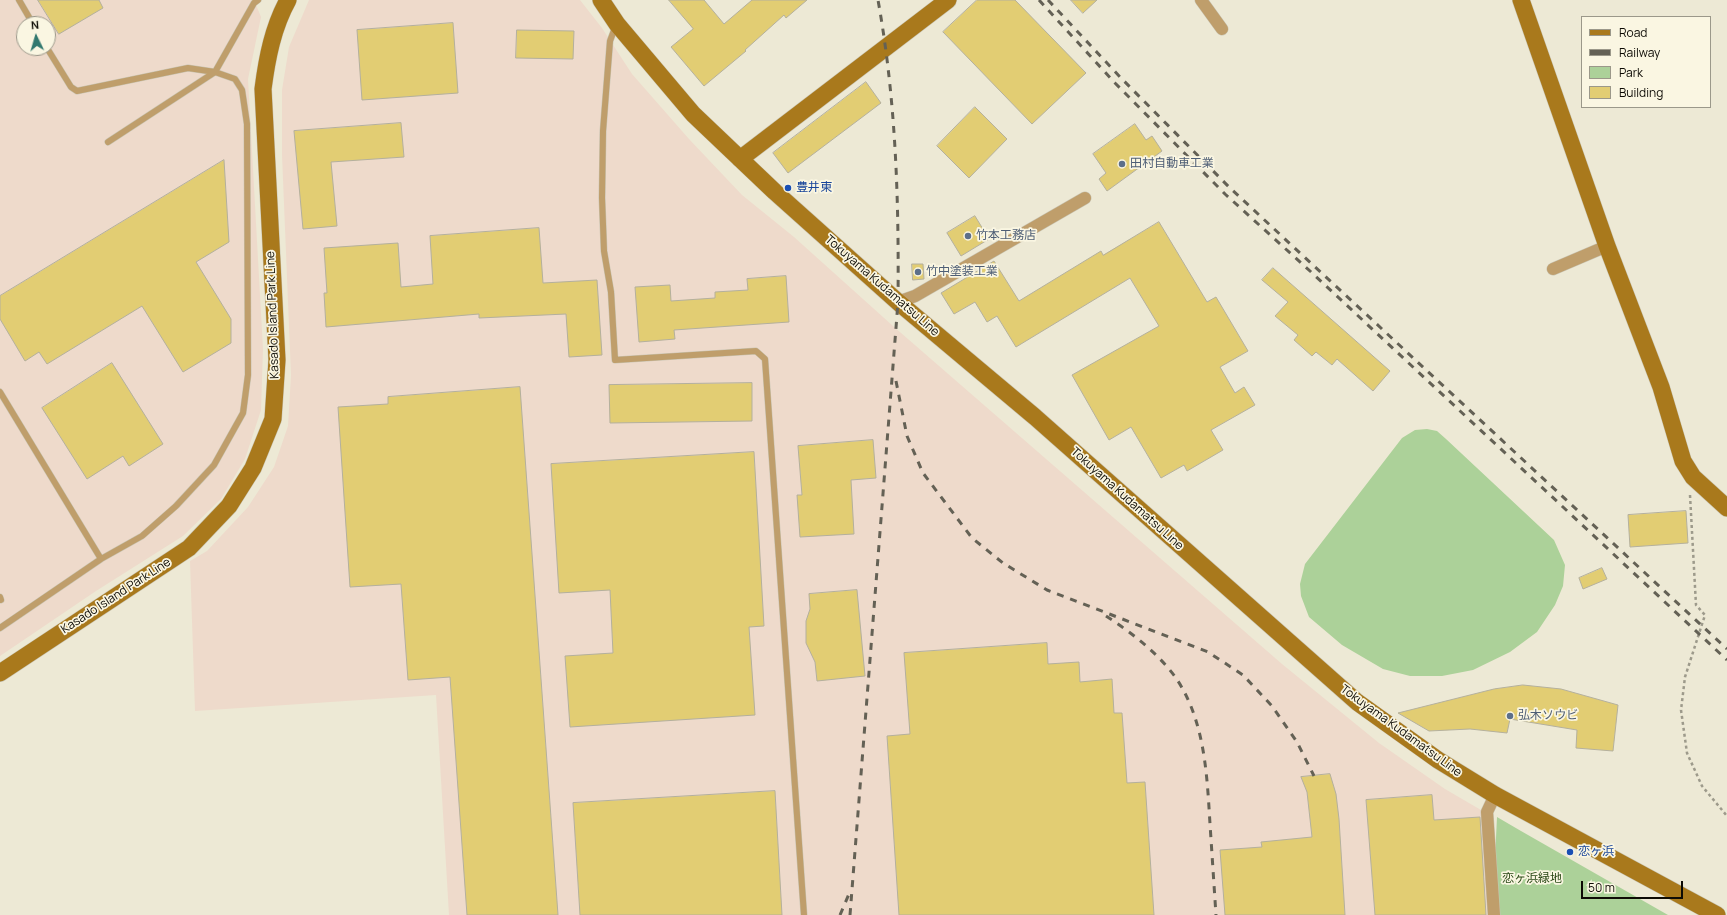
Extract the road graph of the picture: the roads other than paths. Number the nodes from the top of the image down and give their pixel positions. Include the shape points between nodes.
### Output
1 (19, 0) edge
2 (258, 0) edge
3 (288, 0) edge
4 (601, 0) edge
5 (948, 0) edge
6 (1201, 0) edge
7 (1521, 0) edge
8 (28, 16) edge
9 (617, 24) junction
10 (1222, 29) dead end
11 (52, 56) edge
12 (215, 72) junction
13 (108, 142) dead end
14 (740, 159) junction
15 (1085, 198) dead end
16 (1607, 246) junction
17 (1553, 269) dead end
18 (898, 302) junction
19 (0, 392) edge
20 (1727, 508) edge
21 (101, 559) junction
22 (0, 628) edge
23 (0, 673) edge
24 (1495, 795) junction
25 (804, 915) edge
26 (1494, 915) edge
27 (1717, 915) edge

1 - 8 lane
2 - 12 lane
3 - 23 main road, Kasado Island Park Line via 274,32 263,89 277,360 273,419 253,468 229,506 189,548
4 - 9 main road, Tokuyama Kudamatsu Line
5 - 14 main road
6 - 10 street
7 - 16 main road
9 - 14 main road, Tokuyama Kudamatsu Line via 693,114
9 - 25 lane via 610,41 603,131 602,198 604,251 611,292 615,360 756,351 765,359
11 - 12 lane via 71,87 76,90 188,68
12 - 13 lane
12 - 21 lane via 235,78 242,90 247,124 248,375 243,413 214,465 176,506 142,536
14 - 18 main road, Tokuyama Kudamatsu Line
15 - 18 street via 915,296
16 - 17 street
16 - 20 main road via 1661,387 1683,461 1693,477
18 - 24 main road, Tokuyama Kudamatsu Line via 1035,417 1357,702 1438,760
19 - 21 lane
21 - 22 lane
24 - 26 street via 1487,812
24 - 27 main road, Tokuyama Kudamatsu Line

